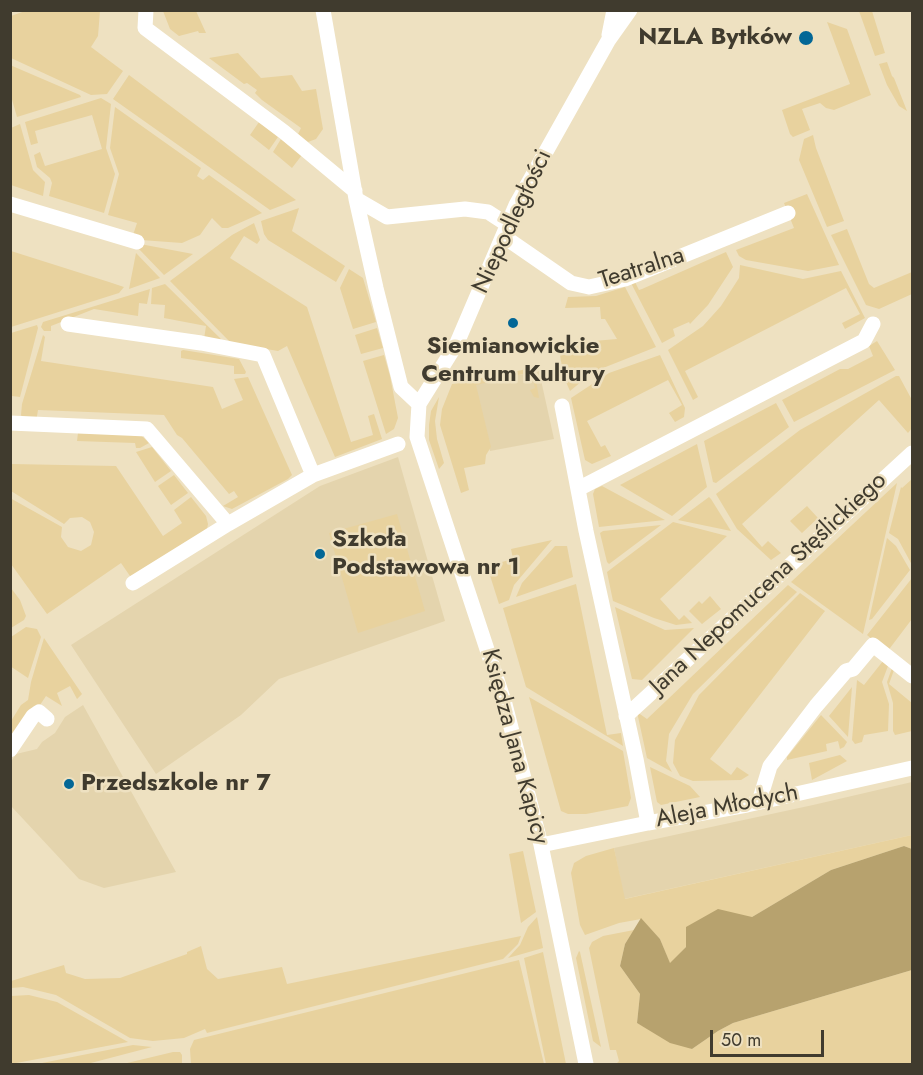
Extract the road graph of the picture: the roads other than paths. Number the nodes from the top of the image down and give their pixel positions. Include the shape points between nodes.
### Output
1 (146, 10) edge
2 (323, 10) edge
3 (614, 10) edge
4 (630, 10) edge
5 (608, 40) junction
6 (356, 195) junction
7 (10, 204) edge
8 (788, 213) dead end
9 (506, 231) junction
10 (137, 242) dead end
11 (68, 324) dead end
12 (873, 324) dead end
13 (419, 404) junction
14 (562, 406) dead end
15 (10, 423) edge
16 (417, 437) joint
17 (398, 444) dead end
18 (912, 453) edge
19 (314, 475) junction
20 (578, 489) junction
21 (228, 524) junction
22 (133, 583) dead end
23 (912, 676) edge
24 (626, 716) junction
25 (47, 718) dead end
26 (10, 750) edge
27 (912, 768) edge
28 (759, 802) junction
29 (648, 823) junction
30 (541, 845) junction
31 (586, 1065) edge

1 - 6 street, Teatralna via 145,28 310,153
2 - 6 street
3 - 5 street, Niepodległości
4 - 5 street, Niepodległości
5 - 9 street, Niepodległości via 516,205
6 - 9 street, Teatralna via 387,217 465,209 488,212
6 - 13 street via 401,387
7 - 10 street
8 - 9 street, Teatralna via 625,279 589,287 571,283
9 - 13 street, Niepodległości via 457,343
11 - 19 street via 263,355
12 - 20 street via 864,340
13 - 16 street, Niepodległości
14 - 20 street
15 - 21 street via 147,429
16 - 30 street, Księdza Jana Kapicy via 505,704
17 - 19 street
18 - 24 street, Jana Nepomucena Stęślickiego
19 - 21 street
20 - 24 street
21 - 22 street
23 - 28 street via 873,645 823,698 770,766
24 - 29 street
25 - 26 street via 39,712 33,716
27 - 28 street, Aleja Młodych
28 - 29 street, Aleja Młodych
29 - 30 street, Aleja Młodych
30 - 31 street, Księdza Jana Kapicy

